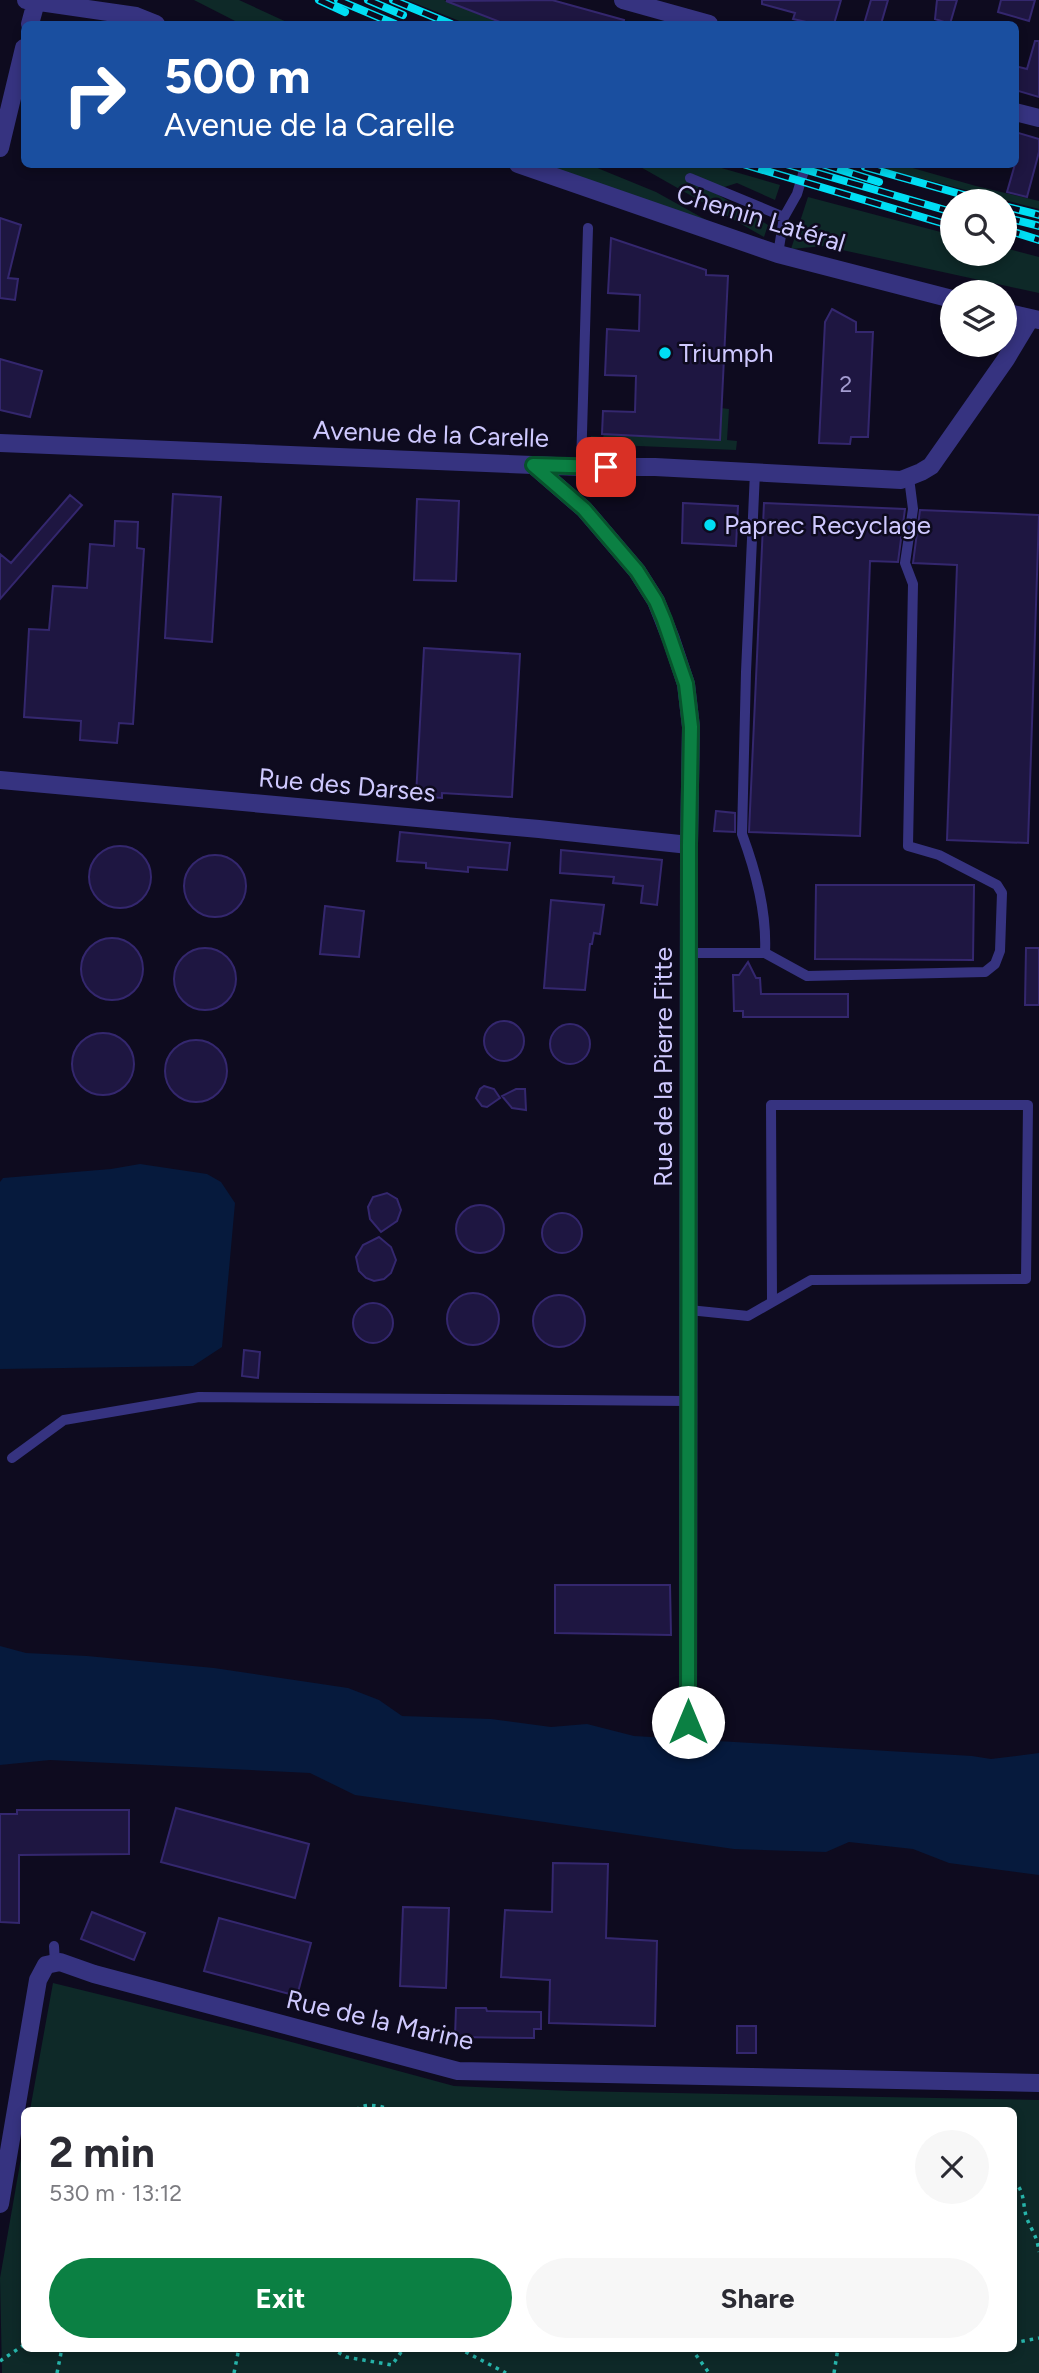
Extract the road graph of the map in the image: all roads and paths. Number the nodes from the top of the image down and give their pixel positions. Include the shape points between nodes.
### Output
1 (623, 0) edge
2 (31, 1) edge
3 (30, 21) edge
4 (148, 21) edge
5 (698, 21) edge
6 (21, 60) edge
7 (1019, 113) edge
8 (1039, 118) edge
9 (0, 148) edge
10 (530, 168) edge
11 (805, 168) edge
12 (690, 178) dead end
13 (784, 218) junction
14 (588, 229) dead end
15 (778, 254) junction
16 (940, 296) edge
17 (1017, 315) edge
18 (1035, 319) edge
19 (0, 443) edge
20 (533, 465) junction
21 (581, 467) junction
22 (755, 472) junction
23 (909, 478) junction
24 (0, 780) edge
25 (689, 845) junction
26 (689, 953) junction
27 (765, 953) junction
28 (772, 1301) junction
29 (689, 1310) junction
30 (688, 1401) junction
31 (12, 1458) dead end
32 (688, 1722) dead end
33 (1039, 2083) edge
34 (360, 2107) edge
35 (385, 2107) edge
36 (1017, 2187) edge
37 (0, 2204) edge
38 (1039, 2252) edge
39 (1039, 2338) edge
40 (1017, 2342) edge
41 (21, 2347) edge
42 (61, 2352) edge
43 (238, 2352) edge
44 (338, 2352) edge
45 (401, 2352) edge
46 (466, 2352) edge
47 (694, 2352) edge
48 (837, 2352) edge
49 (0, 2361) edge
50 (392, 2365) junction
51 (57, 2373) edge
52 (234, 2373) edge
53 (387, 2373) edge
54 (506, 2373) edge
55 (709, 2373) edge
56 (834, 2373) edge

1 - 5 street
2 - 3 street
2 - 4 street
6 - 9 street
7 - 8 street
10 - 15 street, Chemin Latéral
11 - 13 lane
12 - 13 lane
13 - 15 lane
14 - 21 lane
15 - 16 street, Chemin Latéral
17 - 18 street
18 - 23 street via 931,466
19 - 20 street, Avenue de la Carelle
20 - 21 street, Avenue de la Carelle
20 - 25 street, Rue de la Pierre Fitte via 584,509 637,571 656,601 686,684 691,727
21 - 22 street, Avenue de la Carelle
22 - 23 street, Avenue de la Carelle
22 - 27 lane via 742,834 766,928
23 - 27 lane via 913,509 905,563 913,584 908,846 939,855 997,885 1002,893 1000,951 985,972 807,976
24 - 25 street, Rue des Darses
25 - 26 street, Rue de la Pierre Fitte
26 - 27 lane
26 - 29 street, Rue de la Pierre Fitte
28 - 28 lane via 811,1280 1026,1279 1028,1105 771,1105
28 - 29 lane via 741,1317
29 - 30 street, Rue de la Pierre Fitte
30 - 31 lane via 199,1397 64,1420
30 - 32 street, Rue de la Pierre Fitte
33 - 37 street, Rue de la Marine via 458,2071 94,1974 60,1962 54,1955 38,1980
34 - 35 path
36 - 38 path via 1039,2241
39 - 40 path
41 - 49 path
42 - 51 path
43 - 52 path
44 - 50 path
45 - 50 path
46 - 54 path
47 - 55 path
48 - 56 path
50 - 53 path

